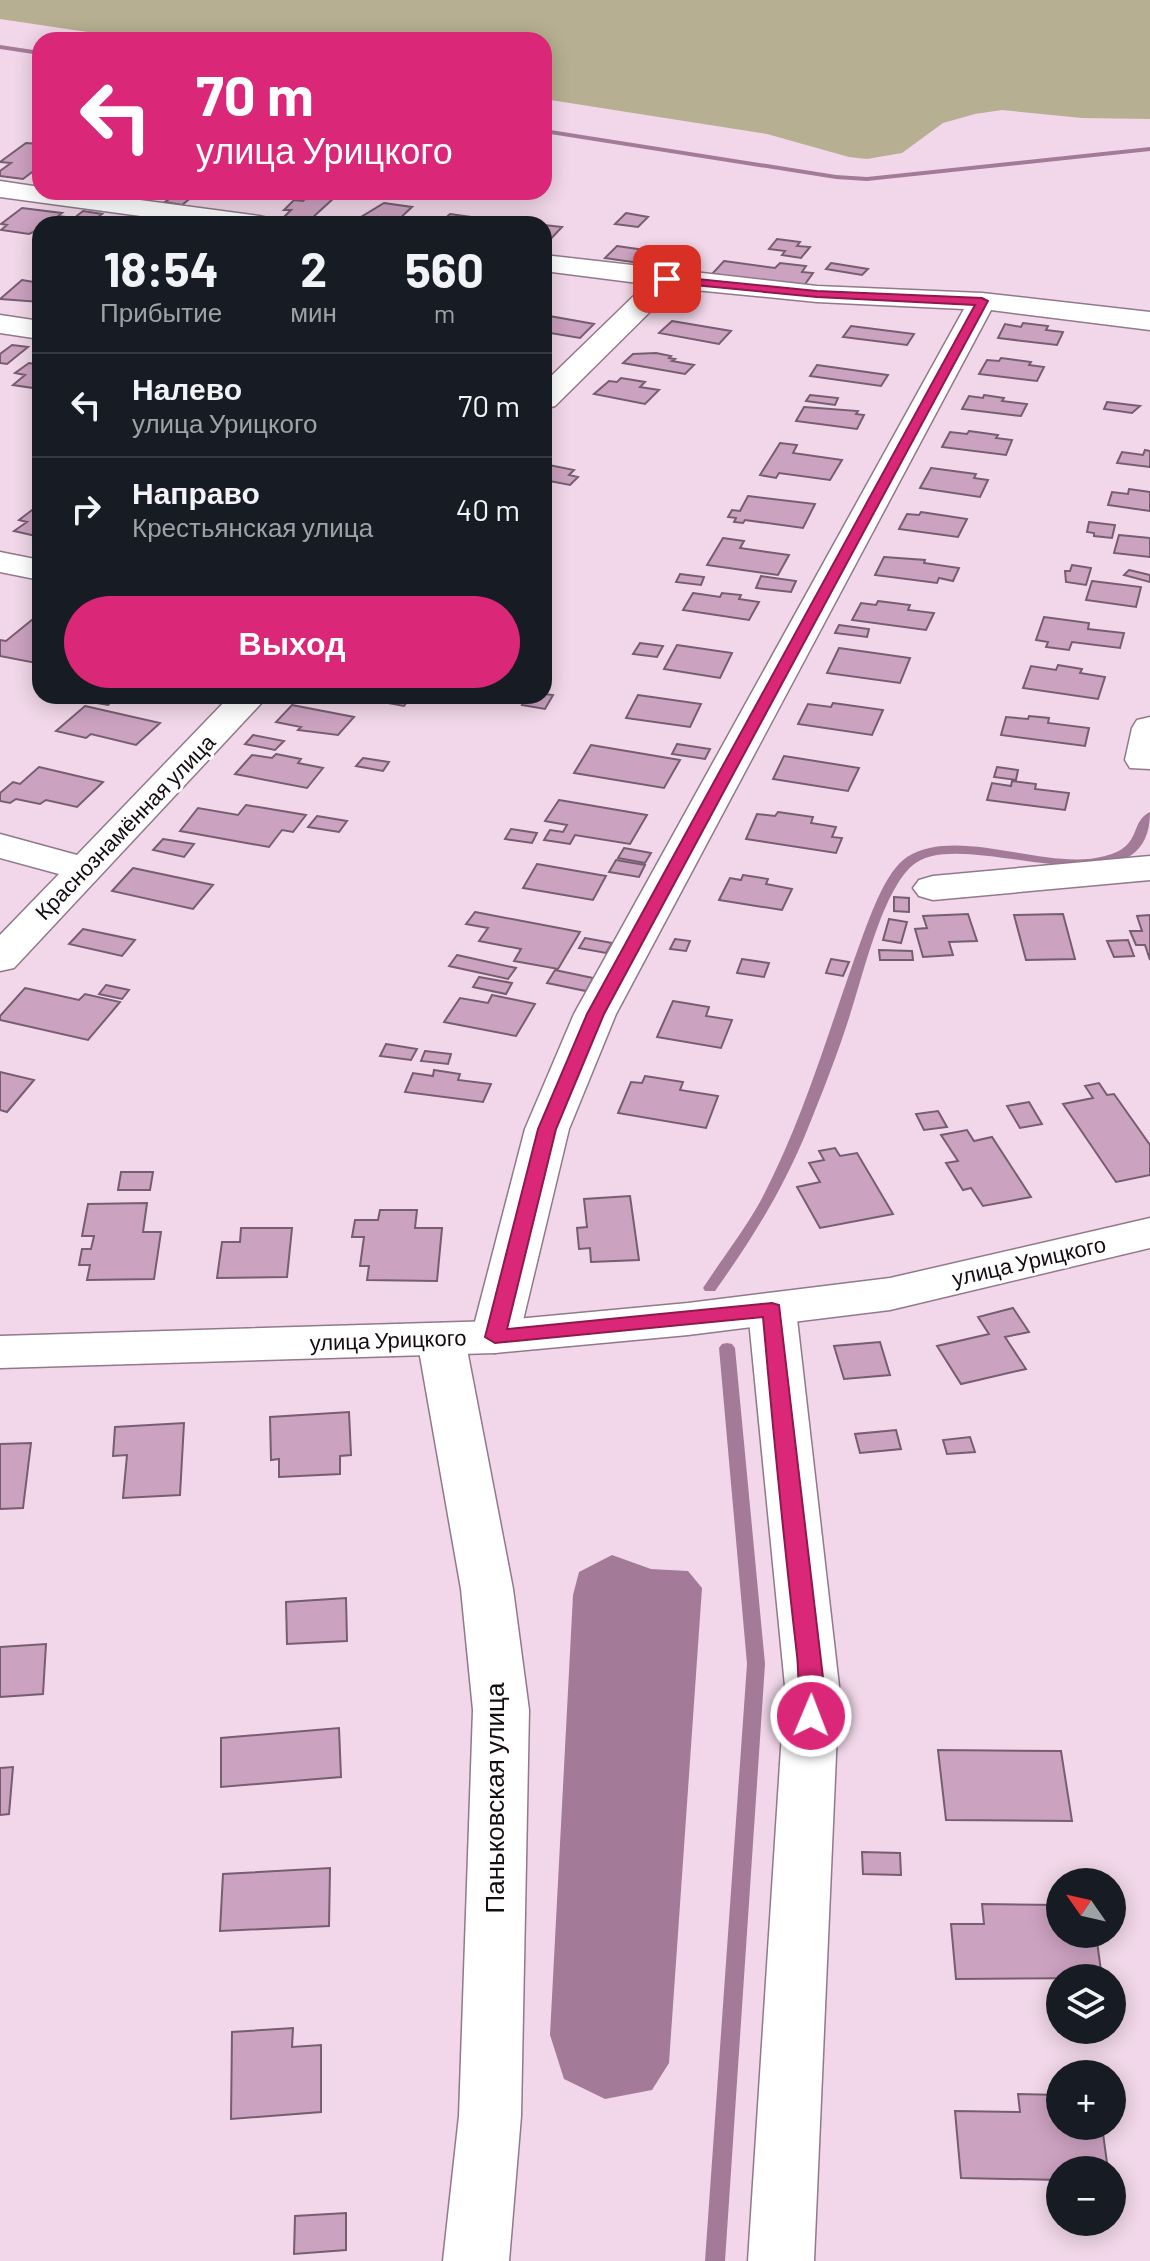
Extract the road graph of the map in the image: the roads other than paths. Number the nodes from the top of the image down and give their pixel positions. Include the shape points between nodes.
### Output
1 (0, 189) edge
2 (32, 193) edge
3 (81, 200) edge
4 (200, 216) edge
5 (552, 264) edge
6 (667, 279) junction
7 (982, 301) junction
8 (1150, 321) edge
9 (0, 324) edge
10 (32, 329) edge
11 (552, 392) edge
12 (0, 562) edge
13 (32, 568) edge
14 (242, 704) edge
15 (0, 846) edge
16 (1150, 868) edge
17 (85, 869) junction
18 (933, 888) dead end
19 (0, 959) edge
20 (1150, 1233) edge
21 (772, 1310) junction
22 (468, 1338) junction
23 (0, 1352) edge
24 (476, 2261) edge
25 (781, 2261) edge

1 - 2 street
3 - 4 street
5 - 6 street
6 - 7 street via 817,294
6 - 11 street
7 - 8 street
7 - 22 street via 595,1014
9 - 10 street
12 - 13 street
14 - 17 street, Краснознамённая улица
15 - 17 street
16 - 18 street
17 - 19 street, Краснознамённая улица
20 - 21 street, улица Урицкого via 890,1294
21 - 22 street, улица Урицкого
21 - 25 street via 812,1686
22 - 23 street, улица Урицкого
22 - 24 street, Паньковская улица via 501,1710 490,2116

